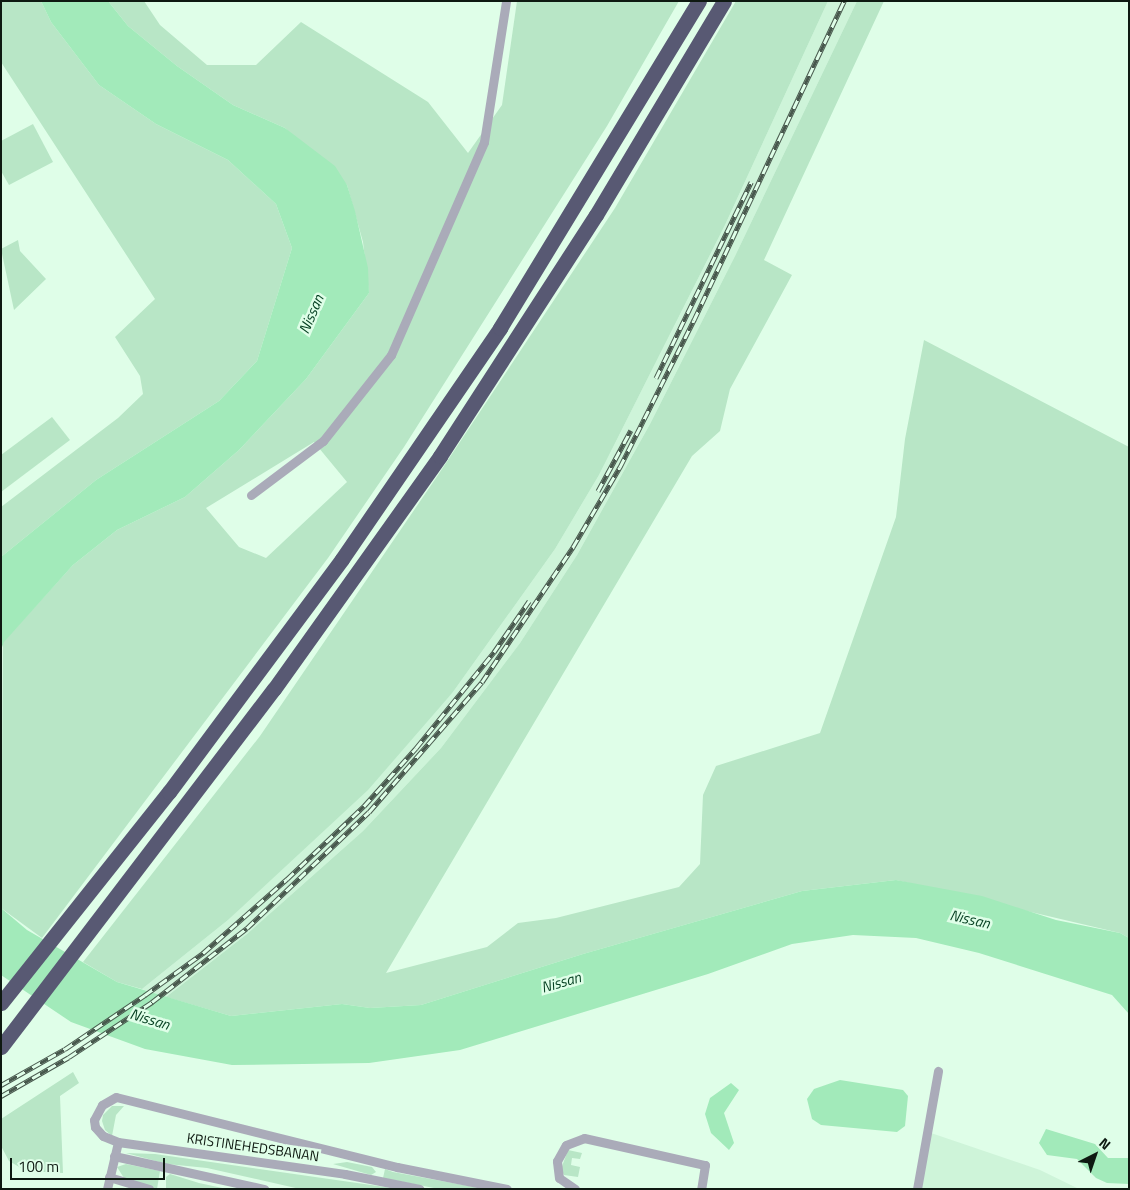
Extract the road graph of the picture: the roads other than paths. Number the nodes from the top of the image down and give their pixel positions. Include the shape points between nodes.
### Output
1 (506, 1) edge
2 (699, 1) edge
3 (724, 1) edge
4 (251, 495) dead end
5 (3, 1001) edge
6 (1, 1047) edge
7 (938, 1071) dead end
8 (118, 1142) junction
9 (114, 1156) junction
10 (109, 1178) junction
11 (107, 1189) edge
12 (149, 1189) edge
13 (264, 1189) edge
14 (420, 1189) edge
15 (506, 1189) edge
16 (575, 1189) edge
17 (701, 1189) edge
18 (916, 1189) edge

1 - 4 street via 484,142 392,355 323,441
2 - 5 highway via 577,206 426,437 256,677
3 - 6 highway via 596,215 440,456 274,689
7 - 18 street
8 - 9 street
8 - 14 street, KRISTINEHEDSBANAN via 345,1174
8 - 15 street via 102,1136 94,1120 102,1105 116,1097 398,1167
9 - 10 street
9 - 13 street
10 - 11 street
10 - 12 street
16 - 17 street via 558,1178 557,1161 566,1146 584,1138 705,1165

